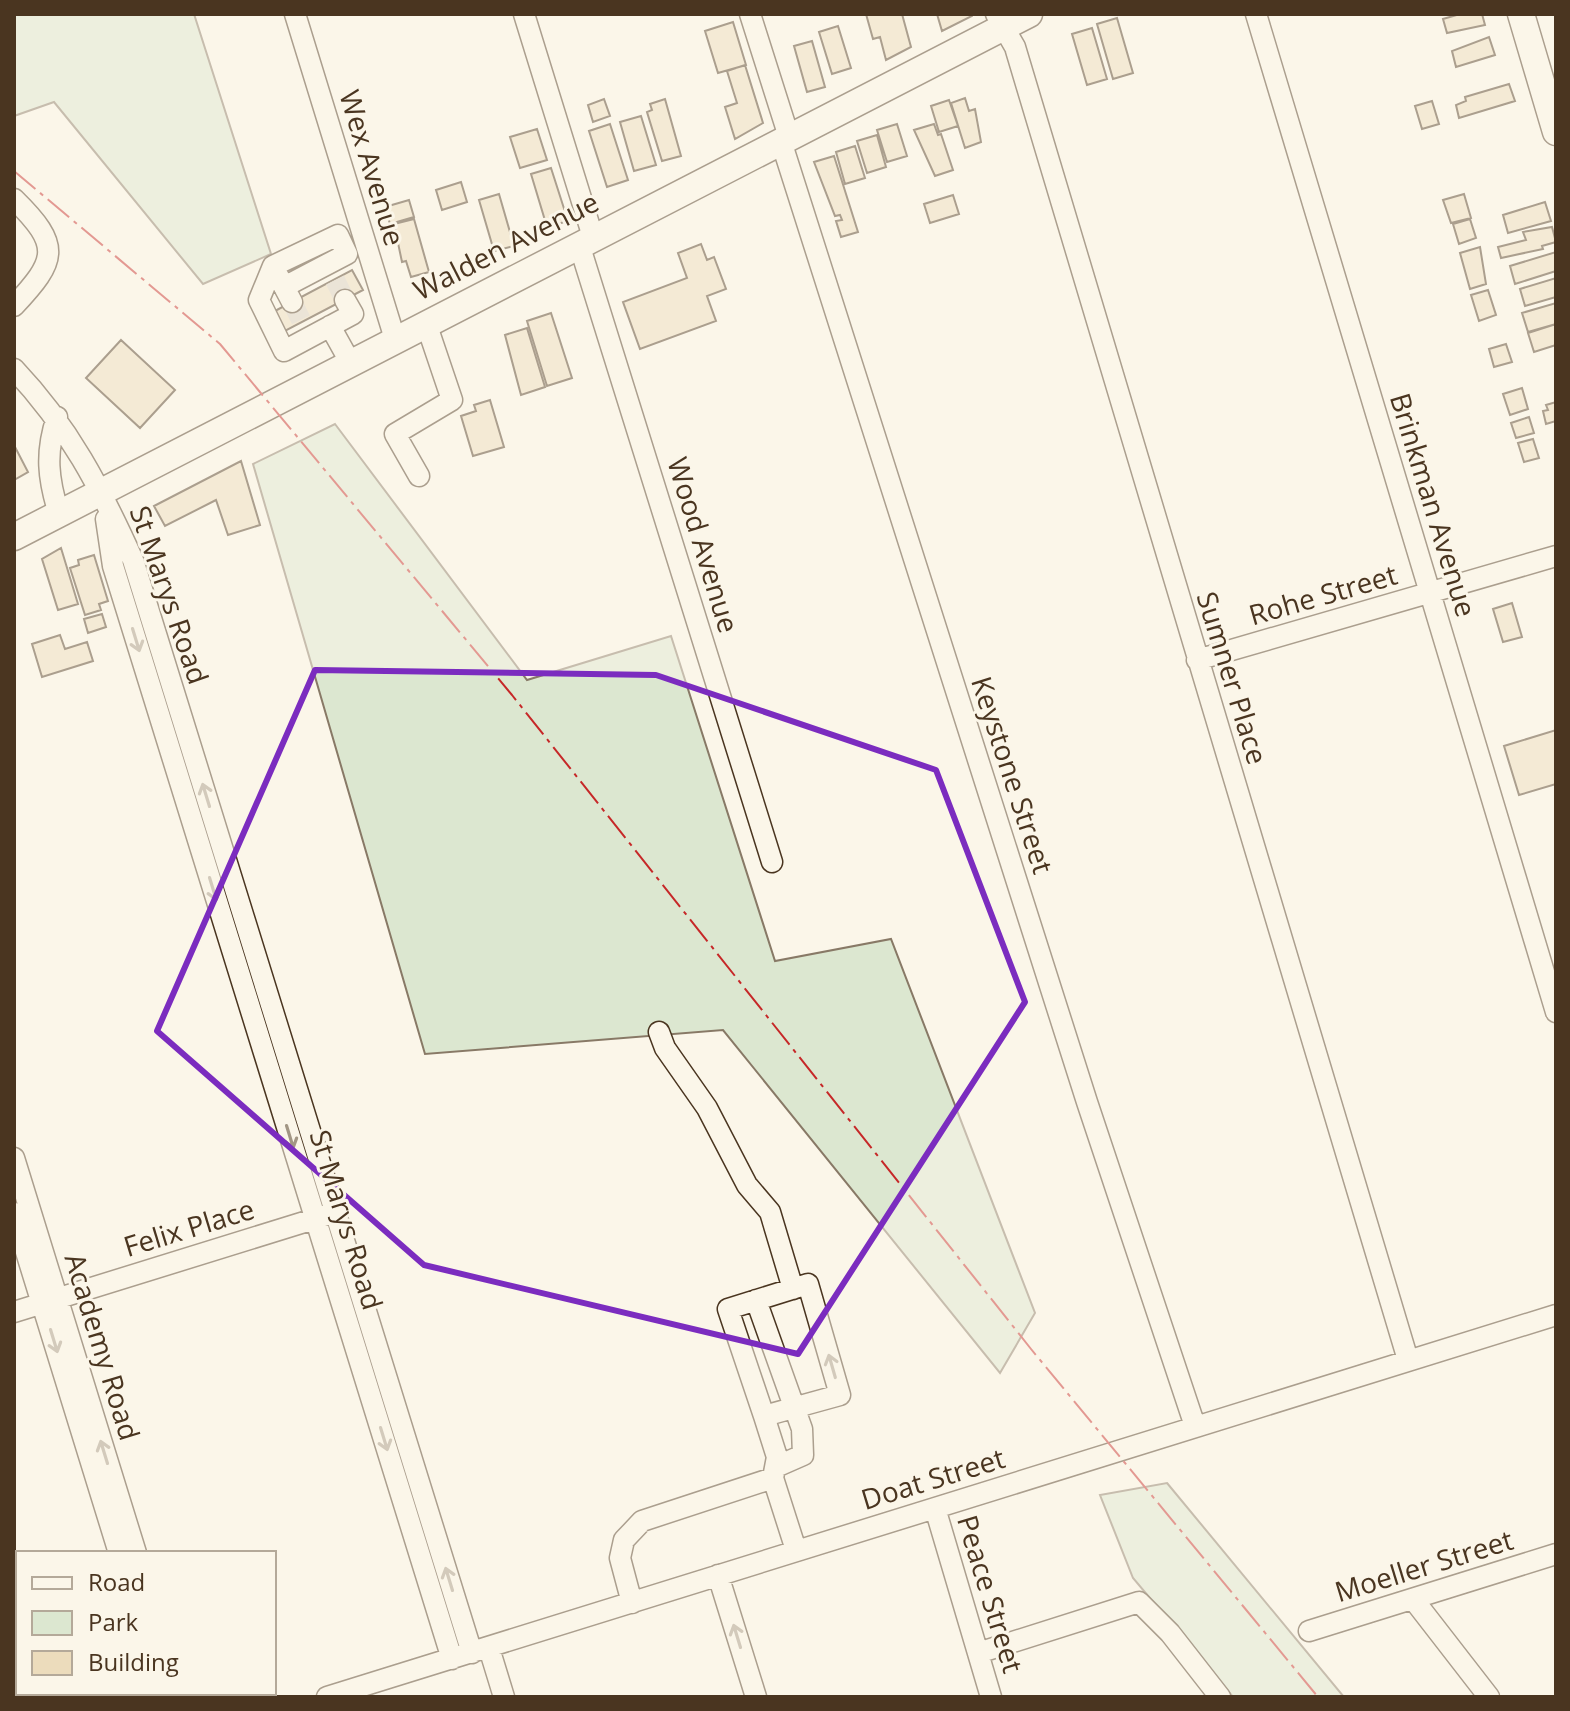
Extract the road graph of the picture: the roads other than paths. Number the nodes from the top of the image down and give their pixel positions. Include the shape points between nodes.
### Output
1 (295, 14) edge
2 (524, 14) edge
3 (750, 14) edge
4 (1029, 14) edge
5 (1256, 14) edge
6 (1521, 14) edge
7 (1000, 20) edge
8 (1556, 132) edge
9 (785, 139) junction
10 (14, 199) edge
11 (361, 228) junction
12 (338, 235) junction
13 (586, 241) junction
14 (316, 245) junction
15 (296, 255) junction
16 (273, 266) junction
17 (331, 272) junction
18 (306, 275) junction
19 (345, 300) dead end
20 (14, 306) edge
21 (426, 323) junction
22 (330, 326) junction
23 (395, 339) junction
24 (350, 362) junction
25 (14, 369) edge
26 (57, 417) junction
27 (419, 476) dead end
28 (102, 492) junction
29 (59, 514) junction
30 (14, 537) edge
31 (1556, 556) edge
32 (1430, 593) junction
33 (1197, 660) junction
34 (772, 862) dead end
35 (1556, 1012) edge
36 (659, 1032) dead end
37 (14, 1158) edge
38 (14, 1213) edge
39 (326, 1215) junction
40 (793, 1289) junction
41 (756, 1300) junction
42 (50, 1301) junction
43 (14, 1312) edge
44 (1556, 1315) edge
45 (1408, 1360) junction
46 (794, 1410) junction
47 (764, 1416) junction
48 (1195, 1426) junction
49 (775, 1472) junction
50 (106, 1484) junction
51 (935, 1508) junction
52 (796, 1550) junction
53 (119, 1551) edge
54 (135, 1551) edge
55 (1556, 1554) edge
56 (718, 1575) junction
57 (1413, 1599) junction
58 (632, 1603) junction
59 (1309, 1631) dead end
60 (471, 1653) junction
61 (978, 1653) junction
62 (327, 1697) edge
63 (504, 1697) edge
64 (756, 1697) edge
65 (991, 1697) edge
66 (1220, 1697) edge
67 (1489, 1697) edge

1 - 11 street, Wex Avenue
2 - 13 street, Wood Avenue
3 - 9 street, Keystone Street
4 - 7 main road, Walden Avenue
5 - 32 street, Brinkman Avenue
6 - 8 main road
7 - 9 main road, Walden Avenue
7 - 33 street, Sumner Place via 1015,47
9 - 13 main road, Walden Avenue
9 - 48 street, Keystone Street
10 - 20 street via 41,225 49,261 44,275
11 - 12 street
11 - 23 street, Wex Avenue
12 - 14 street
12 - 17 street via 347,254
13 - 21 main road, Walden Avenue
13 - 34 street, Wood Avenue
14 - 15 street
14 - 17 street
15 - 16 street
15 - 18 street
16 - 18 street via 288,294
16 - 22 street via 259,300 284,351 306,329
17 - 18 street
19 - 22 street via 353,314
21 - 23 main road, Walden Avenue
21 - 27 street via 452,400 395,434
22 - 24 street
23 - 24 main road, Walden Avenue
24 - 28 main road, Walden Avenue
25 - 26 street
26 - 28 street
26 - 29 street via 48,443 49,483
28 - 29 main road, Walden Avenue
28 - 39 street, St Marys Road via 113,566 180,748
29 - 30 main road, Walden Avenue
31 - 32 street, Rohe Street
32 - 33 street, Rohe Street
32 - 35 street, Brinkman Avenue
33 - 45 street, Sumner Place
36 - 40 street via 747,1185 770,1212
37 - 42 street, Academy Road
38 - 42 street, Academy Road
39 - 42 street, Felix Place
39 - 60 street, St Marys Road
40 - 41 street
46 -> 40 street via 840,1395 808,1284
41 - 46 street
41 - 47 street via 728,1309
42 - 43 street, Felix Place
42 - 50 street, Academy Road
44 - 45 street, Doat Street
45 - 48 street, Doat Street
46 - 47 street
46 - 49 street via 802,1429 803,1455
47 - 49 street
48 - 51 street, Doat Street
49 - 52 street
49 - 58 street via 642,1521 624,1540 620,1558
50 - 53 street, Academy Road
50 - 54 street, Academy Road
51 - 52 street, Doat Street
51 - 61 street, Peace Street
52 - 56 street, Doat Street
55 - 57 street, Moeller Street
56 - 58 street, Doat Street
64 -> 56 street
57 - 59 street, Moeller Street
57 - 67 street
58 - 60 street, Doat Street
60 - 62 street, Doat Street
60 - 63 street, St Marys Road
61 - 65 street, Peace Street
61 - 66 street via 1139,1602

